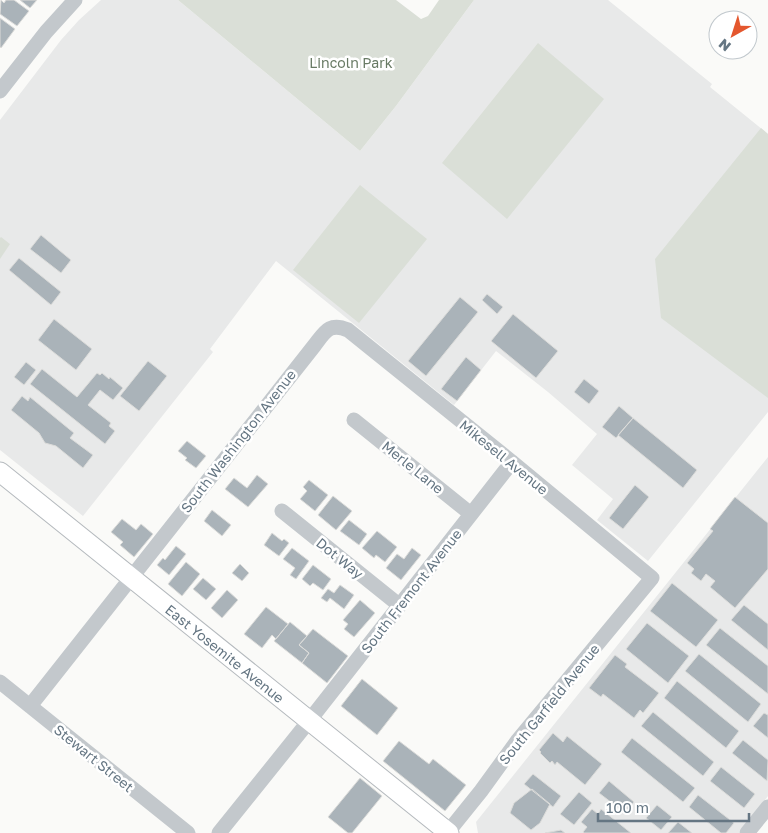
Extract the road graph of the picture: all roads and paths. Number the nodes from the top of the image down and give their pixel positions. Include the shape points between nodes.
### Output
1 (75, 0) edge
2 (2, 83) edge
3 (356, 337) joint
4 (354, 420) dead end
5 (512, 462) junction
6 (0, 472) edge
7 (282, 511) dead end
8 (471, 514) junction
9 (130, 578) junction
10 (652, 578) joint
11 (399, 605) junction
12 (0, 682) edge
13 (30, 706) junction
14 (309, 722) junction
15 (768, 807) edge
16 (188, 833) edge
17 (219, 833) edge
18 (448, 833) edge
19 (748, 833) edge

1 - 2 street
3 - 5 street, Mikesell Avenue
3 - 9 street, South Washington Avenue via 340,327 326,330
4 - 8 street, Merle Lane
5 - 8 street, South Fremont Avenue
5 - 10 street, Mikesell Avenue
6 - 9 main road, East Yosemite Avenue
7 - 11 street, Dot Way
8 - 11 street, South Fremont Avenue
9 - 13 street, South Washington Avenue
9 - 14 main road, East Yosemite Avenue
10 - 18 street, South Garfield Avenue via 518,740
11 - 14 street, South Fremont Avenue
12 - 13 street, Stewart Street
13 - 16 street, Stewart Street
14 - 17 street, South Fremont Avenue
14 - 18 main road, East Yosemite Avenue
15 - 19 street

